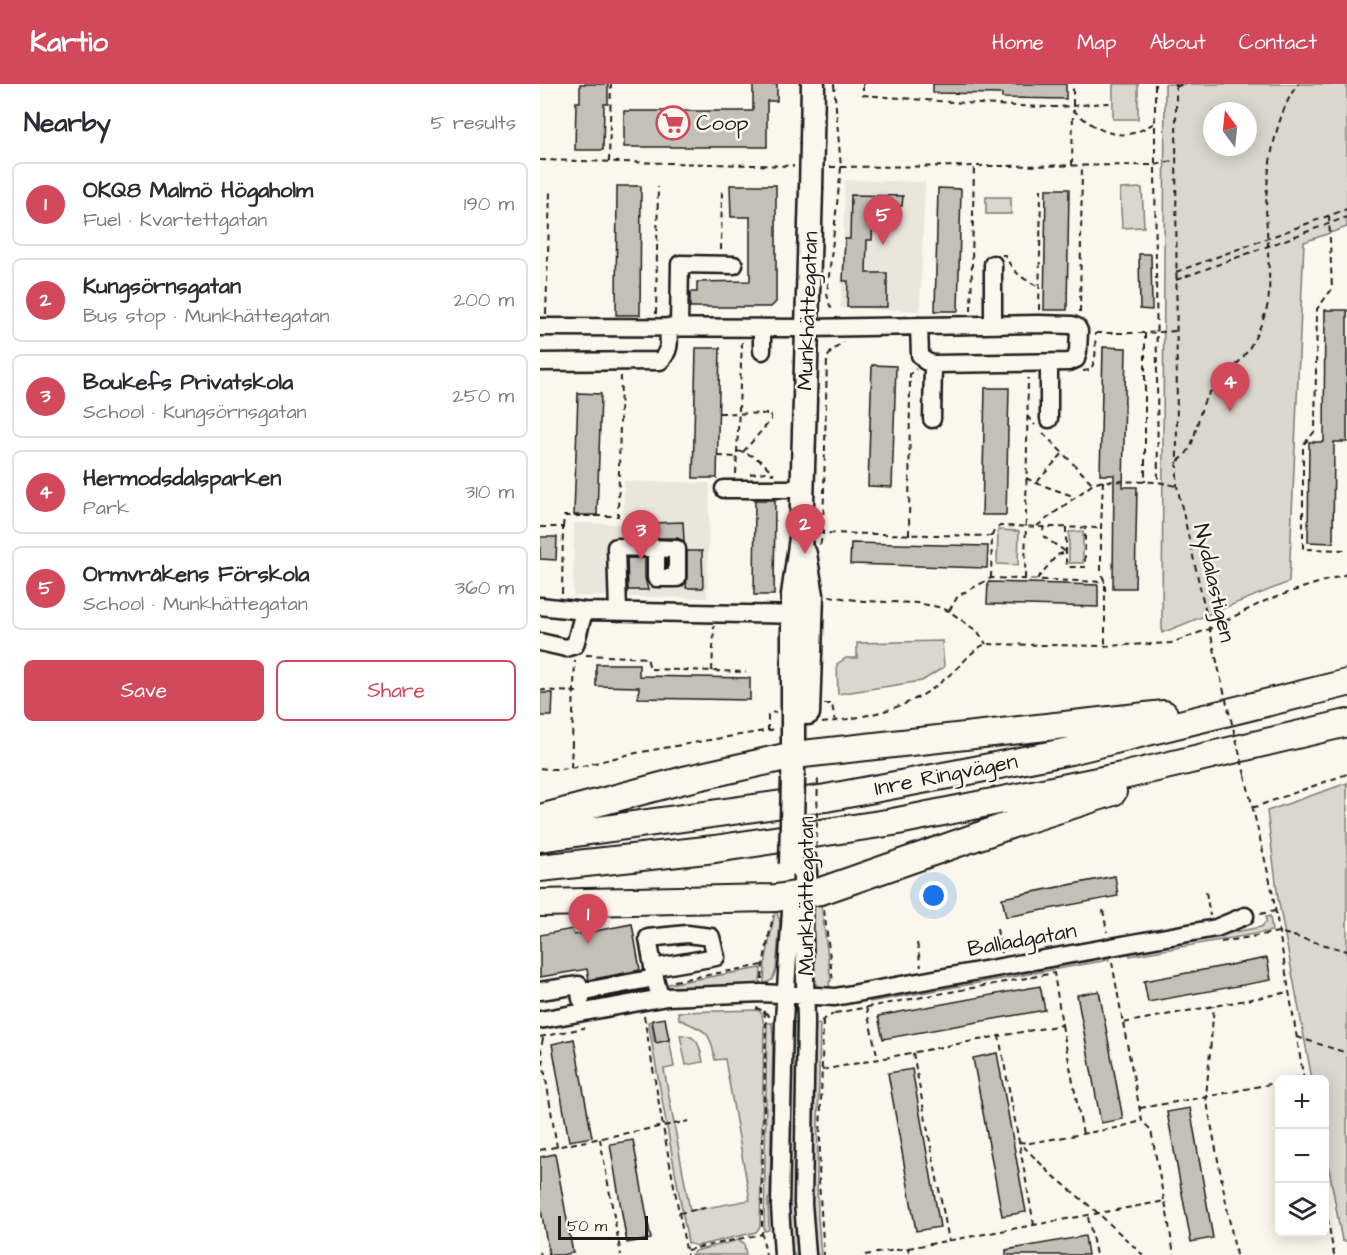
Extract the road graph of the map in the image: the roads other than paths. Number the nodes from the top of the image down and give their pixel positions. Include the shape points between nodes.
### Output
1 (813, 84) edge
2 (993, 264) dead end
3 (727, 265) road end
4 (668, 324) junction
5 (993, 325) junction
6 (543, 326) edge
7 (919, 326) junction
8 (762, 328) junction
9 (808, 328) junction
10 (762, 351) dead end
11 (540, 362) edge
12 (1049, 363) junction
13 (924, 366) junction
14 (932, 419) dead end
15 (1049, 419) dead end
16 (729, 489) road end
17 (803, 489) junction
18 (656, 549) dead end
19 (540, 606) edge
20 (806, 608) junction
21 (584, 611) junction
22 (618, 612) junction
23 (540, 642) edge
24 (1347, 683) edge
25 (1322, 690) junction
26 (1347, 723) edge
27 (1305, 733) junction
28 (806, 765) junction
29 (540, 818) edge
30 (540, 838) edge
31 (540, 868) edge
32 (791, 896) junction
33 (540, 903) edge
34 (1245, 916) dead end
35 (540, 991) edge
36 (580, 992) junction
37 (785, 994) junction
38 (806, 995) junction
39 (660, 998) junction
40 (584, 1012) junction
41 (541, 1024) edge
42 (783, 1255) edge
43 (807, 1255) edge

1 - 9 main road, Munkhättegatan, bridge
2 - 5 street
3 - 4 street via 680,264
4 - 6 street
4 - 8 street
4 - 11 street via 669,346 660,361
5 - 7 street
5 - 12 street via 1072,325 1087,332 1076,359
7 - 9 street via 845,337
7 - 13 street
8 - 9 street
8 - 10 street
9 - 17 main road, Munkhättegatan
12 - 13 street
12 - 15 street
13 - 14 street
16 - 17 street
17 - 20 main road, Munkhättegatan via 811,538 793,595
18 - 22 street via 616,547
19 - 21 street
20 - 22 street
20 - 28 main road, Munkhättegatan
21 - 22 street
21 - 23 street via 580,650
24 - 25 highway, Inre Ringvägen
25 - 28 highway
25 - 30 highway, Inre Ringvägen via 1070,751 959,773 826,798
26 - 27 highway, Inre Ringvägen
27 - 31 highway, Inre Ringvägen via 1127,775 893,822 714,849
27 - 32 highway via 1013,824 821,891
28 - 29 highway via 684,780
28 - 32 main road, Munkhättegatan, bridge via 804,862
32 - 33 highway
32 - 37 street, Munkhättegatan
32 - 38 street, Munkhättegatan via 804,936
34 - 38 street, Balladgatan via 1216,928 924,981 865,1000
35 - 36 street via 579,985
36 - 39 street via 654,973
36 - 40 street
37 - 38 street, Balladgatan
37 - 39 street, Balladgatan
37 - 42 street, Munkhättegatan via 780,1206
38 - 43 street, Munkhättegatan via 803,1203
39 - 40 street, Balladgatan
40 - 41 street, Balladgatan

